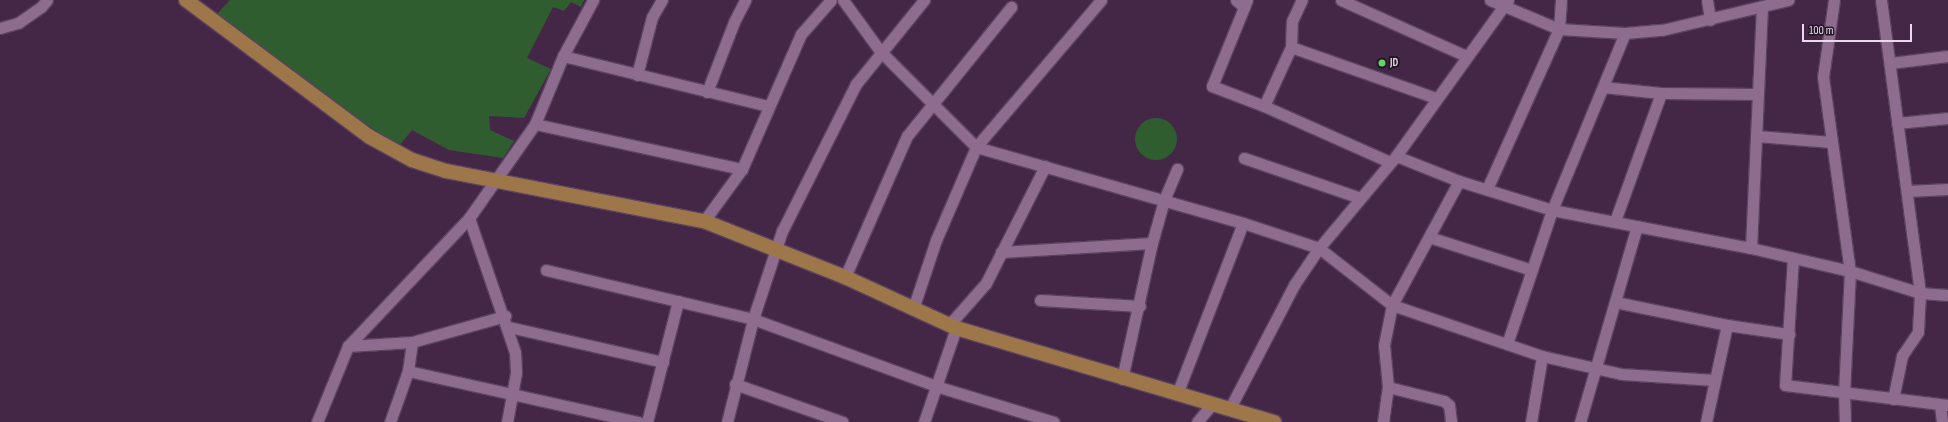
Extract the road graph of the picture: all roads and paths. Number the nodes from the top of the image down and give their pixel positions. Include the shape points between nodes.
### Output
1 (47, 0) edge
2 (186, 0) edge
3 (593, 0) edge
4 (662, 0) edge
5 (746, 0) edge
6 (831, 0) edge
7 (843, 0) edge
8 (924, 0) edge
9 (1101, 0) edge
10 (1302, 0) edge
11 (1340, 0) edge
12 (1490, 0) edge
13 (1561, 0) edge
14 (1707, 0) edge
15 (1834, 0) edge
16 (1881, 0) edge
17 (1781, 1) edge
18 (1242, 2) edge
19 (1506, 3) edge
20 (1011, 7) dead end
21 (1762, 7) junction
22 (1710, 20) junction
23 (0, 28) edge
24 (1559, 29) junction
25 (1625, 33) junction
26 (1291, 47) junction
27 (880, 51) junction
28 (563, 56) junction
29 (1466, 56) junction
30 (1948, 56) edge
31 (1890, 63) junction
32 (637, 75) junction
33 (1603, 87) junction
34 (707, 92) junction
35 (1661, 93) junction
36 (1758, 94) junction
37 (1436, 98) junction
38 (933, 102) junction
39 (768, 106) junction
40 (1264, 106) junction
41 (1948, 118) edge
42 (1897, 123) junction
43 (535, 124) junction
44 (1756, 136) junction
45 (1832, 142) junction
46 (976, 147) junction
47 (1244, 158) dead end
48 (1393, 159) junction
49 (1045, 166) junction
50 (742, 169) junction
51 (1177, 169) dead end
52 (496, 180) junction
53 (1459, 181) junction
54 (1487, 189) junction
55 (1948, 189) edge
56 (1907, 191) junction
57 (1360, 198) junction
58 (1164, 200) junction
59 (1552, 210) junction
60 (469, 218) junction
61 (704, 221) junction
62 (1615, 221) junction
63 (1243, 223) junction
64 (1638, 226) junction
65 (1429, 237) junction
66 (1152, 243) junction
67 (776, 247) junction
68 (1319, 248) junction
69 (1751, 248) junction
70 (1001, 252) junction
71 (1793, 258) junction
72 (546, 270) dead end
73 (1532, 270) junction
74 (1850, 271) junction
75 (845, 277) junction
76 (1920, 293) junction
77 (1948, 295) edge
78 (1040, 300) dead end
79 (678, 301) junction
80 (1615, 302) junction
81 (1392, 305) junction
82 (1140, 306) junction
83 (913, 309) junction
84 (505, 316) junction
85 (753, 319) junction
86 (1727, 325) junction
87 (953, 327) junction
88 (509, 328) junction
89 (1788, 334) junction
90 (412, 342) junction
91 (1507, 344) junction
92 (348, 346) junction
93 (1542, 356) junction
94 (663, 362) junction
95 (1595, 370) junction
96 (408, 371) junction
97 (1122, 378) junction
98 (1715, 380) junction
99 (736, 384) junction
100 (936, 386) junction
101 (1388, 387) junction
102 (1844, 393) junction
103 (513, 394) junction
104 (1176, 394) junction
105 (1893, 399) junction
106 (1212, 404) junction
107 (1944, 405) edge
108 (1230, 408) junction
109 (317, 422) edge
110 (390, 422) edge
111 (507, 422) edge
112 (638, 422) edge
113 (647, 422) edge
114 (727, 422) edge
115 (843, 422) edge
116 (924, 422) edge
117 (1054, 422) edge
118 (1197, 422) edge
119 (1274, 422) edge
120 (1383, 422) edge
121 (1451, 422) edge
122 (1531, 422) edge
123 (1580, 422) edge
124 (1706, 422) edge
125 (1845, 422) edge
126 (1942, 422) edge

1 - 23 street via 18,23
2 - 52 main road via 387,148 429,167
3 - 28 street
4 - 32 street via 652,17
5 - 34 street via 734,22
6 - 39 street via 801,34
7 - 27 street
8 - 27 street
9 - 46 street
10 - 26 street via 1292,21
11 - 29 street
12 - 19 street
13 - 24 street
14 - 22 street
15 - 45 street via 1823,77
16 - 31 street
17 - 21 street
18 - 40 street via 1212,86
19 - 24 street
19 - 29 street
20 - 38 street
21 - 22 street
21 - 36 street
22 - 25 street via 1662,30
24 - 25 street
24 - 54 street
25 - 33 street
26 - 37 street
26 - 40 street
27 - 38 street
27 - 67 street via 856,84
28 - 32 street
28 - 43 street
29 - 37 street
30 - 31 street
31 - 42 street
32 - 34 street
33 - 35 street
33 - 59 street
34 - 39 street
35 - 36 street
35 - 62 street
36 - 44 street
37 - 48 street
38 - 46 street
38 - 75 street via 908,136
39 - 50 street
40 - 48 street
41 - 42 street
42 - 56 street
43 - 50 street
43 - 52 street
44 - 45 street
44 - 69 street
45 - 74 street
46 - 49 street
46 - 83 street via 936,240
47 - 57 street
48 - 53 street
48 - 57 street
49 - 58 street
49 - 70 street
50 - 61 street
51 - 58 street
52 - 60 street
52 - 61 main road via 613,201
53 - 54 street
53 - 65 street
54 - 59 street
55 - 56 street
56 - 76 street
57 - 68 street
58 - 63 street
58 - 66 street
59 - 62 street
59 - 73 street
60 - 84 street
60 - 92 street
61 - 67 main road
62 - 64 street
63 - 68 street
63 - 104 street
64 - 69 street
64 - 80 street
65 - 73 street
65 - 81 street
66 - 70 street
66 - 82 street
67 - 75 main road
67 - 85 street
68 - 81 street
68 - 108 street via 1294,286
69 - 71 street
70 - 87 street via 986,283
71 - 74 street
71 - 89 street
72 - 79 street
73 - 91 street
74 - 76 street
74 - 102 street
75 - 83 main road
76 - 77 street
76 - 105 street via 1918,332 1902,356
78 - 82 street
79 - 85 street
79 - 94 street
80 - 86 street
80 - 95 street
81 - 91 street
81 - 101 street via 1384,345
82 - 97 street
83 - 87 main road
84 - 88 street
84 - 90 street
85 - 99 street
85 - 100 street
86 - 89 street
86 - 98 street
87 - 97 main road
87 - 100 street
88 - 94 street
88 - 103 street via 517,362
89 - 102 street via 1785,385
90 - 92 street
90 - 96 street
91 - 93 street
92 - 109 street
93 - 95 street
93 - 122 street
94 - 113 street
95 - 98 street via 1640,376
95 - 123 street
96 - 103 street
96 - 110 street
97 - 104 main road
98 - 124 street
99 - 114 street
99 - 115 street
100 - 116 street
100 - 117 street
101 - 120 street
101 - 121 street via 1444,401 1449,405
102 - 105 street
102 - 125 street
103 - 111 street
103 - 112 street
104 - 106 main road
105 - 107 street
106 - 108 main road
106 - 118 street
107 - 126 street
108 - 119 main road

